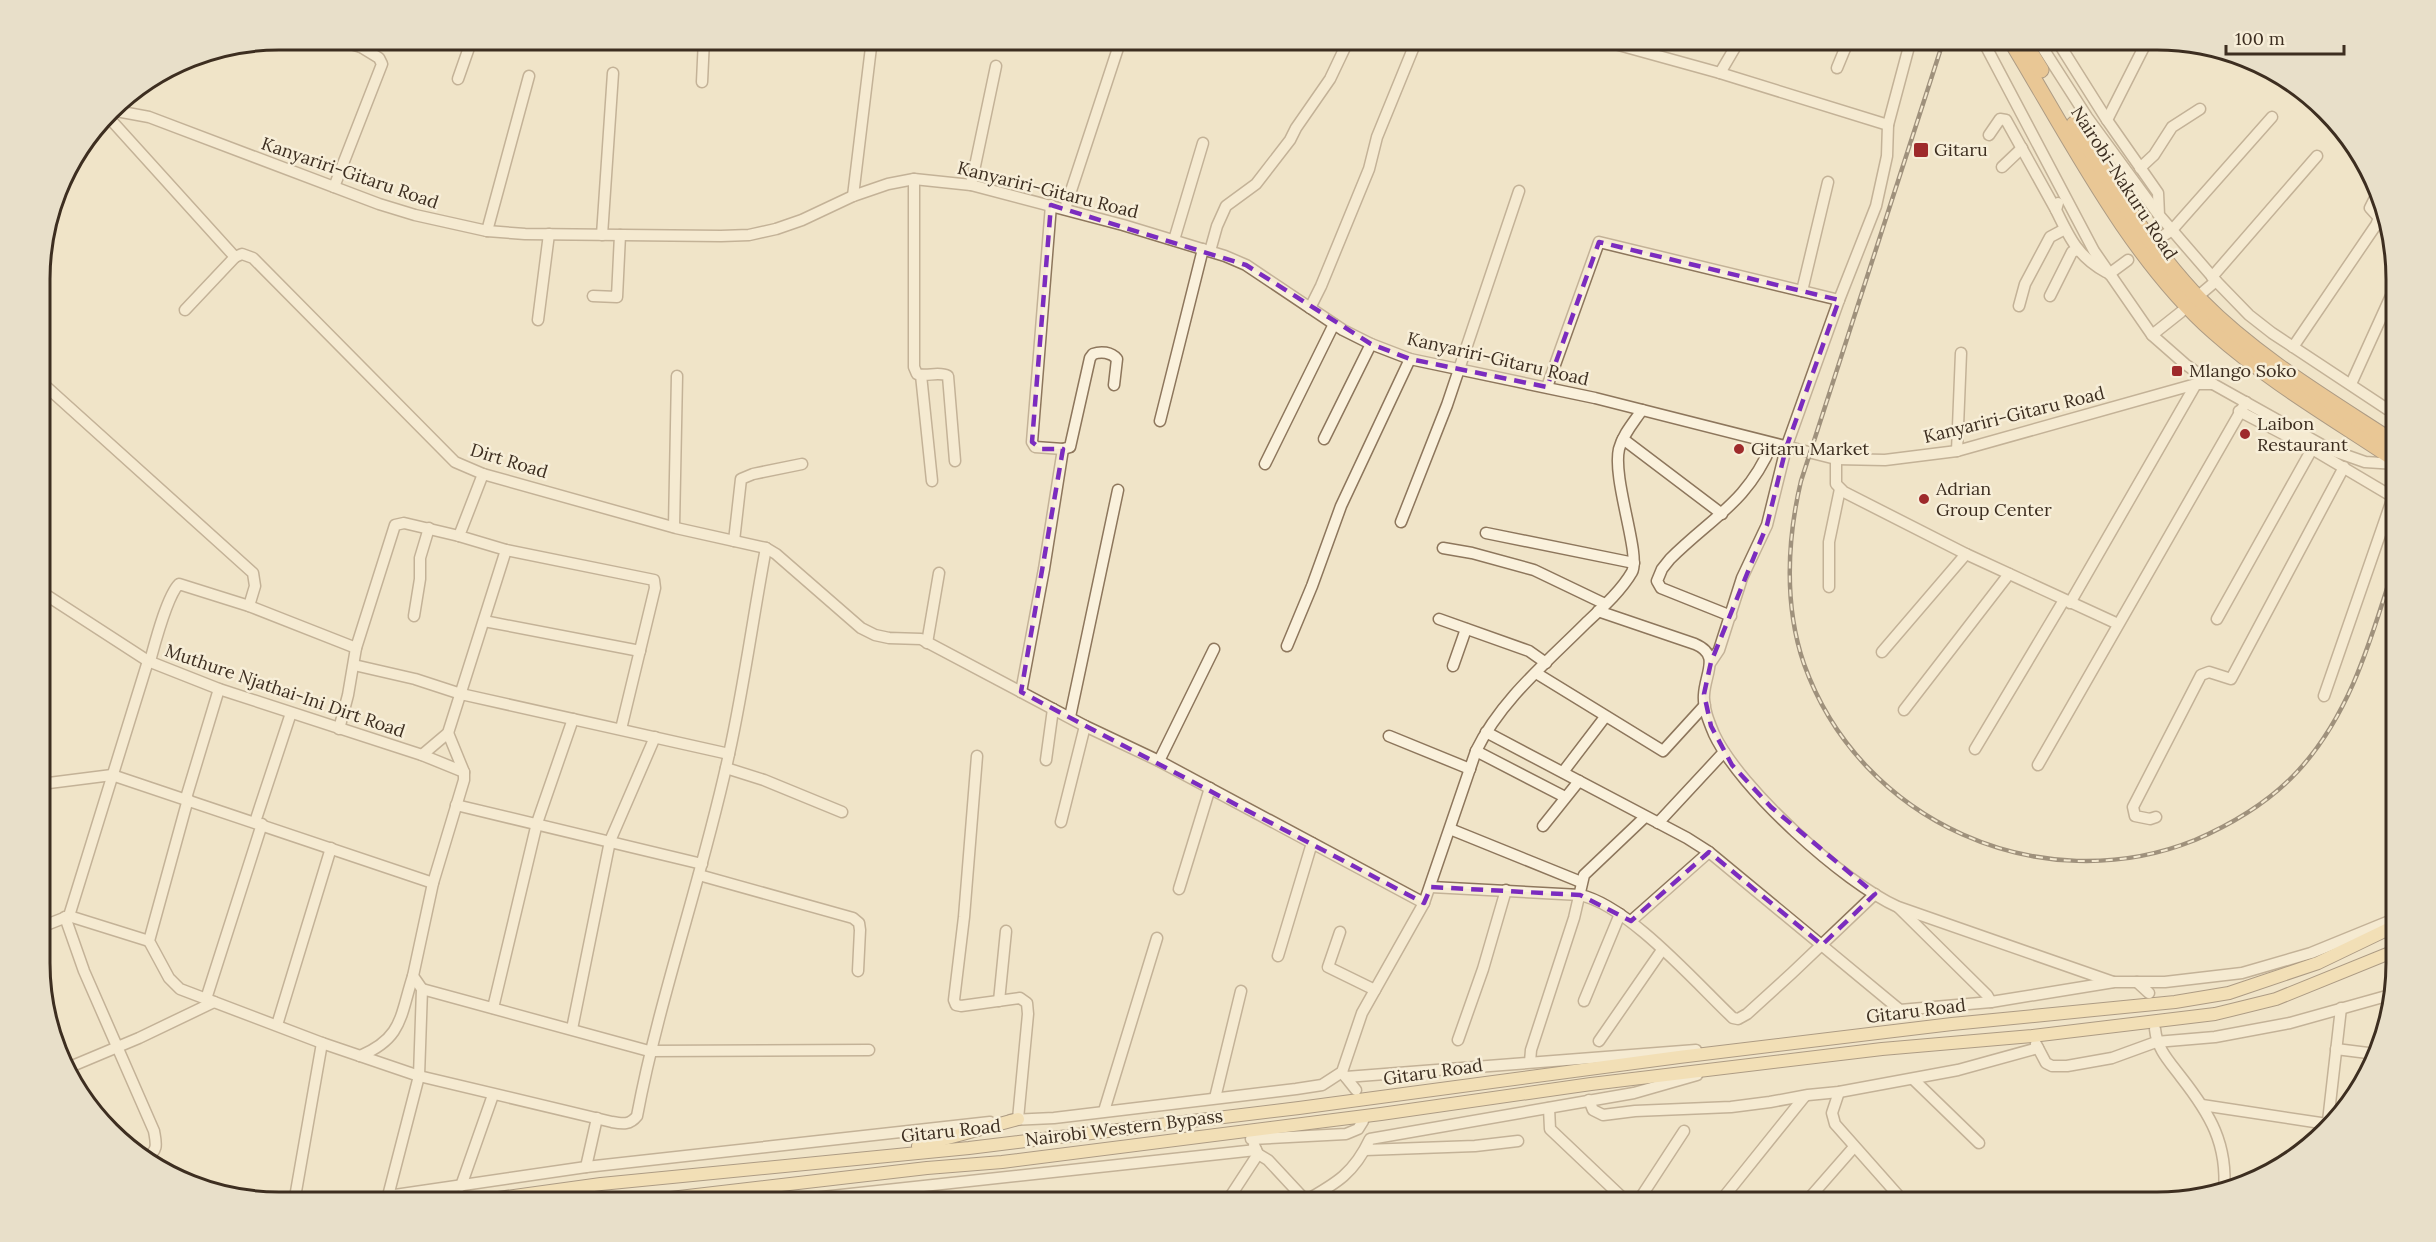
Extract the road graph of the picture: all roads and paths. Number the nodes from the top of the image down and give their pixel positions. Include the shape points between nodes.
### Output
1 (371, 50) edge
2 (468, 50) edge
3 (703, 50) edge
4 (871, 50) edge
5 (1117, 50) edge
6 (1344, 50) edge
7 (1413, 50) edge
8 (1637, 50) edge
9 (1734, 50) edge
10 (1844, 50) edge
11 (1908, 50) edge
12 (1988, 50) edge
13 (2017, 50) edge
14 (2029, 50) edge
15 (2044, 50) edge
16 (2063, 50) edge
17 (2142, 50) edge
18 (996, 66) dead end
19 (1837, 68) dead end
20 (613, 73) dead end
21 (1720, 73) junction
22 (529, 76) dead end
23 (458, 79) dead end
24 (702, 82) dead end
25 (2200, 109) dead end
26 (117, 115) edge
27 (2272, 117) dead end
28 (114, 118) edge
29 (2107, 120) junction
30 (1888, 125) junction
31 (1989, 135) dead end
32 (1203, 143) dead end
33 (2022, 148) junction
34 (2318, 156) dead end
35 (2002, 167) dead end
36 (2140, 168) junction
37 (914, 180) junction
38 (1828, 182) dead end
39 (971, 185) junction
40 (334, 187) junction
41 (2062, 190) junction
42 (1519, 191) dead end
43 (853, 196) junction
44 (2373, 202) edge
45 (1051, 205) junction
46 (1065, 209) junction
47 (2056, 210) junction
48 (2159, 215) junction
49 (2378, 217) edge
50 (2379, 218) edge
51 (2065, 229) junction
52 (2172, 230) junction
53 (487, 231) junction
54 (549, 234) junction
55 (602, 235) junction
56 (620, 235) junction
57 (2160, 238) dead end
58 (1174, 240) junction
59 (1206, 250) junction
60 (2078, 250) junction
61 (235, 257) junction
62 (2128, 260) dead end
63 (2109, 274) junction
64 (2214, 279) junction
65 (1802, 291) junction
66 (2203, 292) dead end
67 (593, 296) dead end
68 (2050, 296) dead end
69 (1839, 300) junction
70 (2019, 306) dead end
71 (2386, 307) edge
72 (1310, 308) junction
73 (185, 310) dead end
74 (2181, 312) dead end
75 (538, 320) dead end
76 (1334, 324) junction
77 (2152, 334) junction
78 (1371, 344) junction
79 (2293, 346) junction
80 (1961, 353) dead end
81 (1410, 359) junction
82 (2185, 364) junction
83 (1459, 370) junction
84 (921, 375) junction
85 (677, 376) dead end
86 (2198, 379) junction
87 (2351, 384) junction
88 (1114, 385) dead end
89 (1547, 387) junction
90 (2180, 388) junction
91 (50, 390) edge
92 (2243, 407) junction
93 (2386, 408) edge
94 (1642, 410) junction
95 (1160, 421) dead end
96 (2386, 437) edge
97 (1324, 438) dead end
98 (1623, 439) junction
99 (1772, 444) junction
100 (1786, 448) junction
101 (2312, 449) junction
102 (1063, 450) junction
103 (1957, 451) junction
104 (2386, 455) edge
105 (1836, 459) junction
106 (955, 461) dead end
107 (2386, 462) edge
108 (802, 464) dead end
109 (1264, 464) dead end
110 (2344, 467) junction
111 (483, 474) junction
112 (932, 481) dead end
113 (1840, 489) junction
114 (1118, 490) dead end
115 (2386, 493) edge
116 (1722, 514) junction
117 (2386, 517) edge
118 (1401, 522) dead end
119 (674, 527) junction
120 (429, 528) junction
121 (1486, 533) dead end
122 (459, 536) junction
123 (734, 541) junction
124 (766, 548) junction
125 (1443, 548) dead end
126 (506, 550) junction
127 (1966, 554) junction
128 (1634, 563) junction
129 (939, 573) dead end
130 (2009, 574) junction
131 (1829, 587) dead end
132 (50, 597) edge
133 (2067, 602) junction
134 (249, 606) junction
135 (1601, 608) junction
136 (414, 616) dead end
137 (1731, 616) junction
138 (1439, 619) dead end
139 (2217, 619) dead end
140 (484, 621) junction
141 (2118, 624) junction
142 (1466, 629) junction
143 (930, 644) junction
144 (1287, 646) dead end
145 (356, 648) junction
146 (1215, 649) dead end
147 (640, 651) junction
148 (1882, 652) dead end
149 (149, 661) junction
150 (1711, 662) junction
151 (1546, 663) junction
152 (354, 665) junction
153 (1453, 666) dead end
154 (1536, 673) junction
155 (219, 688) junction
156 (1021, 692) junction
157 (461, 694) junction
158 (2324, 696) dead end
159 (1705, 705) junction
160 (1053, 709) junction
161 (1904, 710) dead end
162 (291, 713) junction
163 (1070, 717) junction
164 (1605, 717) junction
165 (573, 719) junction
166 (1085, 726) junction
167 (339, 729) junction
168 (621, 729) junction
169 (1486, 732) junction
170 (448, 733) junction
171 (1389, 736) dead end
172 (655, 737) junction
173 (1975, 749) dead end
174 (1476, 751) junction
175 (1724, 752) junction
176 (729, 754) junction
177 (422, 756) junction
178 (977, 756) dead end
179 (1047, 760) dead end
180 (1159, 761) junction
181 (2038, 765) dead end
182 (726, 768) junction
183 (1470, 769) junction
184 (464, 772) junction
185 (1563, 772) junction
186 (112, 775) junction
187 (1579, 781) junction
188 (50, 783) edge
189 (1210, 788) junction
190 (1565, 798) junction
191 (187, 799) junction
192 (456, 805) junction
193 (842, 812) dead end
194 (2156, 816) dead end
195 (1645, 817) junction
196 (1061, 822) dead end
197 (258, 823) junction
198 (537, 823) junction
199 (1658, 824) junction
200 (1543, 826) dead end
201 (1450, 829) junction
202 (610, 841) junction
203 (1312, 843) junction
204 (331, 848) junction
205 (1709, 852) junction
206 (700, 869) junction
207 (1581, 882) junction
208 (433, 883) junction
209 (1431, 887) junction
210 (1179, 889) dead end
211 (1506, 890) junction
212 (1875, 894) junction
213 (1580, 895) junction
214 (1424, 903) junction
215 (1898, 907) junction
216 (1620, 914) junction
217 (67, 916) junction
218 (1631, 921) junction
219 (50, 923) edge
220 (2386, 923) edge
221 (2386, 930) edge
222 (1006, 931) dead end
223 (1340, 932) dead end
224 (1157, 938) dead end
225 (149, 941) junction
226 (1822, 945) junction
227 (1662, 950) junction
228 (2386, 955) edge
229 (1278, 956) dead end
230 (858, 971) dead end
231 (413, 976) junction
232 (2114, 982) junction
233 (2137, 982) junction
234 (422, 989) junction
235 (1375, 990) junction
236 (1241, 991) dead end
237 (2150, 993) dead end
238 (2384, 996) edge
239 (210, 1000) junction
240 (999, 1001) junction
241 (1584, 1001) dead end
242 (1991, 1002) junction
243 (493, 1008) junction
244 (2341, 1008) junction
245 (277, 1025) junction
246 (572, 1029) junction
247 (2155, 1029) dead end
248 (2032, 1036) junction
249 (1458, 1040) dead end
250 (1599, 1041) dead end
251 (2156, 1042) junction
252 (321, 1043) junction
253 (118, 1047) junction
254 (2038, 1048) junction
255 (2336, 1049) junction
256 (870, 1050) dead end
257 (649, 1051) junction
258 (1721, 1052) junction
259 (2368, 1053) edge
260 (360, 1056) junction
261 (1530, 1062) junction
262 (73, 1066) edge
263 (1724, 1068) junction
264 (1344, 1075) junction
265 (419, 1076) junction
266 (1913, 1079) junction
267 (1356, 1090) dead end
268 (1839, 1092) junction
269 (493, 1095) junction
270 (1805, 1096) junction
271 (1215, 1098) junction
272 (1589, 1100) junction
273 (2202, 1105) junction
274 (1549, 1108) junction
275 (1104, 1112) junction
276 (2331, 1114) edge
277 (597, 1118) junction
278 (1018, 1119) junction
279 (1363, 1121) dead end
280 (2321, 1125) edge
281 (1266, 1128) joint
282 (1355, 1131) junction
283 (1684, 1131) dead end
284 (1250, 1134) junction
285 (1370, 1139) junction
286 (1518, 1141) dead end
287 (1979, 1143) dead end
288 (1854, 1147) junction
289 (1365, 1150) junction
290 (1257, 1152) junction
291 (151, 1154) edge
292 (1008, 1161) junction
293 (832, 1162) junction
294 (586, 1167) junction
295 (1005, 1177) junction
296 (2224, 1182) edge
297 (461, 1186) junction
298 (296, 1192) edge
299 (389, 1192) edge
300 (417, 1192) edge
301 (542, 1192) edge
302 (722, 1192) edge
303 (868, 1192) edge
304 (1233, 1192) edge
305 (1297, 1192) edge
306 (1322, 1192) edge
307 (1616, 1192) edge
308 (1644, 1192) edge
309 (1728, 1192) edge
310 (1815, 1192) edge
311 (1895, 1192) edge

1 - 40 street via 382,64
2 - 23 street
3 - 24 street
4 - 43 street
5 - 46 street
6 - 59 street via 1330,79 1290,140 1256,183 1226,206
7 - 72 street via 1377,137 1369,170
8 - 21 street
9 - 21 street
10 - 19 street
11 - 30 street
12 - 41 street
13 - 104 highway, Nairobi-Nakuru Road via 2130,234 2193,312 2271,377
14 - 96 highway, Nairobi-Nakuru Road via 2139,227 2202,302 2279,365
15 - 48 street via 2087,117
16 - 29 street
17 - 29 street
18 - 39 street
20 - 55 street
21 - 30 street
22 - 53 street
25 - 36 street via 2172,127 2154,155
26 - 40 street, Kanyariri-Gitaru Road via 149,117
27 - 52 street
28 - 61 street, Dirt Road
29 - 36 street
30 - 69 street via 1887,156 1876,207
31 - 33 street via 2003,118
32 - 58 street
33 - 35 street
33 - 47 street
34 - 64 street
36 - 48 street via 2158,194
37 - 39 street, Kanyariri-Gitaru Road
37 - 43 street, Kanyariri-Gitaru Road
37 - 84 street via 913,358 917,374
38 - 65 street
39 - 45 street, Kanyariri-Gitaru Road
40 - 53 street, Kanyariri-Gitaru Road via 415,215
41 - 47 street
41 - 63 street
42 - 83 street
43 - 56 street, Kanyariri-Gitaru Road via 802,220 749,235
44 - 49 street via 2370,209
45 - 46 street, Kanyariri-Gitaru Road
45 - 102 street via 1032,442 1035,447
46 - 58 street, Kanyariri-Gitaru Road
47 - 51 street
48 - 52 street
50 - 79 street
51 - 60 street
51 - 70 street via 2050,237 2025,284
52 - 57 street
52 - 64 street
53 - 54 street, Kanyariri-Gitaru Road
54 - 55 street, Kanyariri-Gitaru Road
54 - 75 street
55 - 56 street, Kanyariri-Gitaru Road
56 - 67 street via 617,297
58 - 59 street, Kanyariri-Gitaru Road
59 - 72 street, Kanyariri-Gitaru Road via 1246,265
59 - 95 street
60 - 63 street via 2090,264
60 - 68 street via 2072,252
61 - 73 street
61 - 111 street, Dirt Road via 242,254 253,258 446,454
62 - 63 street
63 - 77 street
64 - 66 street
64 - 79 street via 2249,315
65 - 69 street
65 - 89 street via 1599,242
69 - 100 street
71 - 87 street
72 - 76 street, Kanyariri-Gitaru Road
74 - 77 street
76 - 78 street, Kanyariri-Gitaru Road
76 - 109 street
77 - 82 street
78 - 81 street, Kanyariri-Gitaru Road
78 - 97 street
79 - 87 street
80 - 103 street
81 - 83 street, Kanyariri-Gitaru Road
81 - 144 street via 1341,506
82 - 86 street
82 - 90 street via 2187,375
83 - 89 street, Kanyariri-Gitaru Road
83 - 118 street
84 - 106 street via 948,376
84 - 112 street
85 - 119 street
86 - 90 street, Kanyariri-Gitaru Road
86 - 92 street, Kanyariri-Gitaru Road via 2213,384
86 - 133 street
87 - 93 street
88 - 102 street via 1117,358 1107,353 1093,354 1070,447
89 - 94 street, Kanyariri-Gitaru Road
90 - 103 street, Kanyariri-Gitaru Road
91 - 134 street via 252,573 255,586
92 - 101 street
92 - 107 street via 2331,450 2365,462
92 - 141 street
94 - 98 street
94 - 99 street, Kanyariri-Gitaru Road
98 - 116 street
98 - 128 street via 1618,470
99 - 100 street, Kanyariri-Gitaru Road
99 - 116 street via 1752,482
100 - 105 street, Kanyariri-Gitaru Road
100 - 137 street via 1767,525 1742,578
101 - 110 street
101 - 139 street
102 - 156 street
103 - 105 street, Kanyariri-Gitaru Road via 1886,460
105 - 113 street via 1834,476
108 - 123 street via 741,479
110 - 115 street
110 - 194 street via 2231,679 2209,672 2201,675 2133,807 2135,816
111 - 119 street, Dirt Road
111 - 122 street
113 - 127 street
113 - 131 street via 1829,542
114 - 163 street
116 - 137 street via 1670,559 1657,581 1661,588
117 - 158 street
119 - 123 street, Dirt Road
120 - 122 street
120 - 136 street via 420,558
120 - 145 street via 395,525
121 - 128 street
122 - 126 street
123 - 124 street, Dirt Road
124 - 143 street, Dirt Road via 861,628 889,638 907,637
124 - 176 street
125 - 135 street via 1534,570
126 - 140 street
126 - 147 street via 654,580
127 - 130 street
127 - 148 street
128 - 135 street via 1632,572
129 - 143 street
130 - 133 street
130 - 161 street
132 - 149 street, Muthure Njathai-Ini Dirt Road
133 - 141 street
133 - 173 street
134 - 145 street
134 - 149 street via 179,584
135 - 150 street via 1702,647
135 - 151 street
137 - 150 street
138 - 142 street
140 - 147 street
140 - 157 street
141 - 181 street
142 - 151 street via 1529,651
142 - 153 street
143 - 156 street, Dirt Road
145 - 152 street
146 - 180 street
147 - 168 street
149 - 155 street, Muthure Njathai-Ini Dirt Road
149 - 186 street
150 - 159 street
151 - 154 street
152 - 157 street
152 - 167 street
154 - 164 street
154 - 169 street
155 - 162 street, Muthure Njathai-Ini Dirt Road
155 - 191 street
156 - 160 street, Dirt Road
157 - 165 street
157 - 170 street
159 - 164 street via 1664,751
159 - 175 street
160 - 163 street, Dirt Road
160 - 179 street
162 - 167 street, Muthure Njathai-Ini Dirt Road
162 - 197 street
163 - 166 street, Dirt Road
164 - 185 street
165 - 168 street
165 - 198 street
166 - 180 street, Dirt Road
166 - 196 street
167 - 177 street, Muthure Njathai-Ini Dirt Road
168 - 172 street
169 - 174 street
169 - 185 street
170 - 177 street
170 - 184 street
171 - 183 street
172 - 176 street
172 - 202 street
174 - 183 street
174 - 190 street
175 - 199 street
175 - 212 street via 1779,815
176 - 182 street
177 - 184 street, Muthure Njathai-Ini Dirt Road
178 - 240 street via 954,1000 961,1006
180 - 189 street, Dirt Road
182 - 193 street
182 - 206 street
183 - 201 street
184 - 192 street
185 - 187 street
186 - 188 street
186 - 191 street
186 - 217 street
187 - 190 street
187 - 195 street
189 - 203 street, Dirt Road
189 - 210 street
190 - 200 street
191 - 197 street
191 - 225 street
192 - 198 street
192 - 208 street
195 - 199 street
195 - 207 street via 1589,868
197 - 204 street
197 - 239 street
198 - 202 street
198 - 243 street
199 - 205 street
201 - 207 street
201 - 209 street
202 - 206 street
202 - 246 street
203 - 214 street, Dirt Road
203 - 229 street
204 - 208 street
204 - 245 street
205 - 218 street
205 - 226 street
206 - 230 street via 853,918 860,930
206 - 257 street
207 - 213 street
208 - 231 street
209 - 211 street
209 - 214 street
211 - 213 street
211 - 249 street
212 - 215 street
212 - 226 street
213 - 216 street via 1598,900
213 - 261 street
214 - 235 street
215 - 232 street
215 - 242 street
216 - 218 street
216 - 241 street
217 - 219 street
217 - 225 street
217 - 253 street via 73,944
218 - 227 street
220 - 233 street via 2333,945 2255,970
221 - 258 main road, Gitaru Road via 2318,963 2229,993 2202,998
222 - 240 street
223 - 235 street via 1328,967
224 - 275 street
225 - 239 street via 174,985
226 - 227 street via 1738,1020
226 - 242 street via 1900,1010
227 - 250 street
228 - 248 main road, Gitaru Road via 2306,988 2245,1007
231 - 234 street
231 - 260 street via 396,1030 375,1050
232 - 233 street
232 - 242 street
233 - 237 street
234 - 243 street
234 - 265 street
235 - 264 street via 1362,1013
236 - 271 street
238 - 244 street
239 - 245 street
239 - 253 street
240 - 278 street via 1020,998 1028,1007
243 - 246 street
244 - 251 street via 2270,1027
244 - 255 street
245 - 252 street
246 - 257 street
247 - 251 street
248 - 254 street
248 - 263 main road, Gitaru Road
251 - 254 street via 2112,1058 2067,1066 2046,1063
251 - 273 street
252 - 260 street
252 - 298 street
253 - 262 street
253 - 291 street via 154,1131 156,1147
254 - 266 street
255 - 259 street
255 - 276 street
256 - 257 street
257 - 277 street via 633,1122
258 - 261 street via 1673,1051
258 - 293 main road, Gitaru Road via 1299,1108
260 - 265 street
261 - 264 street
263 - 272 street via 1634,1093
263 - 281 main road, Gitaru Road
264 - 267 street
264 - 271 street via 1322,1085
265 - 269 street
265 - 299 street
266 - 268 street
266 - 287 street
268 - 270 street
268 - 288 street via 1832,1118
269 - 277 street
269 - 297 street
270 - 272 street via 1731,1107 1603,1115 1593,1110
270 - 309 street
271 - 275 street
272 - 274 street
273 - 280 street
273 - 296 street via 2220,1144
274 - 285 street
274 - 307 street via 1550,1129
275 - 278 street
277 - 294 street
278 - 293 main road via 941,1142
278 - 294 street
279 - 282 street
281 - 284 main road, Nairobi Western Bypass
282 - 284 street
282 - 285 street
283 - 308 street
284 - 290 street
284 - 292 main road, Nairobi Western Bypass
285 - 289 street
286 - 289 street
288 - 310 street
288 - 311 street
289 - 306 street via 1351,1170
290 - 295 street
290 - 304 street
290 - 305 street
292 - 295 street
292 - 302 main road, Nairobi Western Bypass
293 - 301 main road, Gitaru Road
294 - 297 street
295 - 303 street
297 - 300 street

